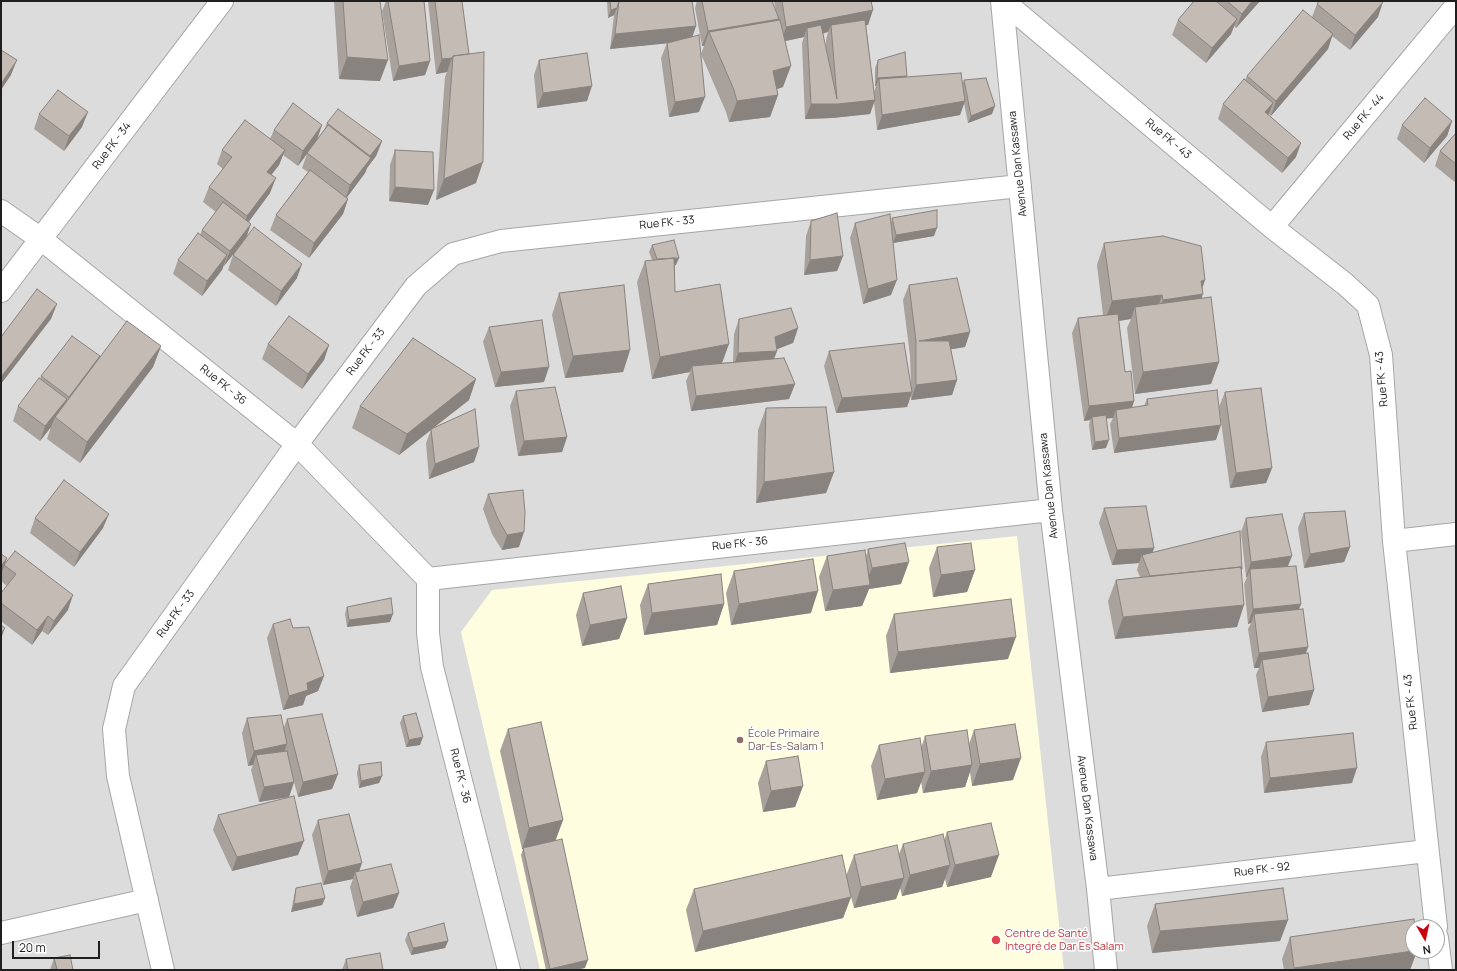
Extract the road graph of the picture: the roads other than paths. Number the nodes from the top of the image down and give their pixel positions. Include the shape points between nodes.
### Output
1 (222, 1) edge
2 (1003, 1) edge
3 (1456, 6) edge
4 (1020, 186) junction
5 (1, 211) edge
6 (1272, 227) junction
7 (41, 239) junction
8 (1, 291) edge
9 (297, 444) junction
10 (1051, 510) junction
11 (1456, 534) edge
12 (1394, 542) junction
13 (428, 579) junction
14 (1427, 851) junction
15 (1098, 889) junction
16 (147, 900) junction
17 (1435, 919) edge
18 (1, 933) edge
19 (1440, 959) edge
20 (163, 970) edge
21 (509, 970) edge
22 (1106, 970) edge
23 (1441, 970) edge

1 - 7 street, Rue FK - 34
2 - 4 street, Avenue Dan Kassawa
2 - 6 street, Rue FK - 43
3 - 6 street, Rue FK - 44
4 - 9 street, Rue FK - 33 via 500,241 453,254 416,286
4 - 10 street, Avenue Dan Kassawa
5 - 7 street, Rue FK - 36
6 - 12 street, Rue FK - 43 via 1345,284 1368,306 1381,355
7 - 8 street, Rue FK - 34
7 - 9 street, Rue FK - 36
9 - 13 street, Rue FK - 36
9 - 16 street, Rue FK - 33 via 124,686 114,729 118,776
10 - 13 street, Rue FK - 36
10 - 15 street, Avenue Dan Kassawa
11 - 12 street
12 - 14 street, Rue FK - 43
13 - 21 street, Rue FK - 36 via 428,633 432,667
14 - 15 street, Rue FK - 92
14 - 17 street, Rue FK - 43
15 - 22 street, Avenue Dan Kassawa
16 - 18 street
16 - 20 street, Rue FK - 33
19 - 23 street

